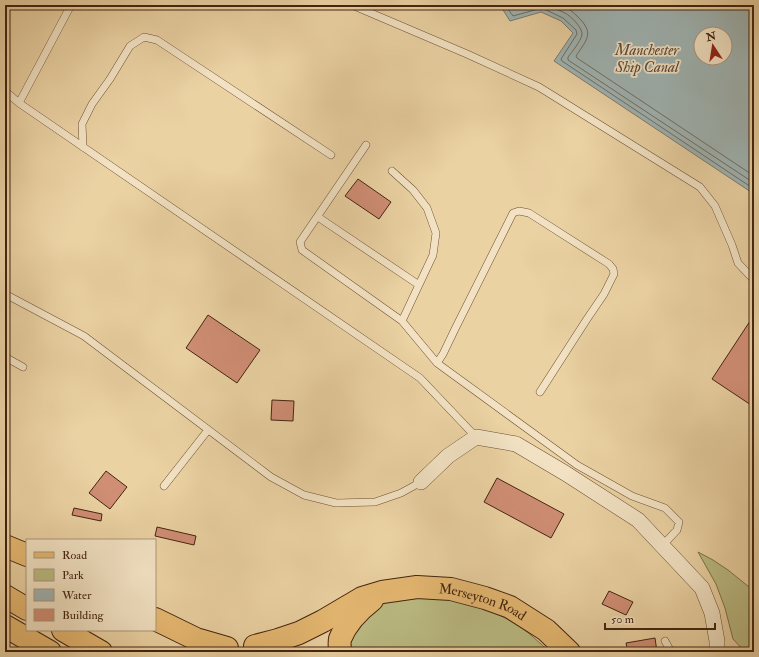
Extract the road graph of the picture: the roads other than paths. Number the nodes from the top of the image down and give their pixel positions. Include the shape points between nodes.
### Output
1 (71, 5) edge
2 (352, 5) edge
3 (5, 92) edge
4 (19, 103) junction
5 (366, 145) dead end
6 (83, 147) junction
7 (331, 155) dead end
8 (392, 171) dead end
9 (318, 217) junction
10 (754, 280) edge
11 (419, 285) junction
12 (5, 294) edge
13 (402, 321) junction
14 (5, 357) edge
15 (437, 363) junction
16 (23, 367) dead end
17 (540, 392) dead end
18 (208, 430) junction
19 (476, 437) junction
20 (421, 482) joint
21 (164, 486) dead end
22 (5, 546) edge
23 (662, 546) junction
24 (26, 555) edge
25 (382, 592) junction
26 (5, 596) edge
27 (26, 608) edge
28 (156, 619) edge
29 (5, 626) edge
30 (65, 631) edge
31 (665, 641) dead end
32 (255, 646) junction
33 (222, 650) edge
34 (50, 652) edge
35 (101, 652) edge
36 (290, 652) edge
37 (340, 652) edge
38 (569, 652) edge
39 (671, 652) edge
40 (717, 652) edge

1 - 4 lane
2 - 10 lane via 539,87 700,187 715,206 738,263
3 - 4 lane
4 - 6 lane
5 - 9 lane
6 - 7 lane via 82,124 92,104 130,46 144,37 157,40
6 - 19 lane via 420,378
8 - 11 lane via 413,190 427,208 436,233 433,255
9 - 11 lane
9 - 13 lane via 300,242 302,250
11 - 13 lane
12 - 18 lane via 84,336
13 - 15 lane
14 - 16 lane
15 - 17 lane via 513,213 528,213 609,264 614,274 604,294
15 - 23 lane via 577,465 632,496 665,508 679,522 677,530
18 - 20 lane via 271,477 304,495 336,503 375,502 401,493
18 - 21 lane
19 - 20 street via 448,456
19 - 23 street via 516,444 638,520
22 - 24 main road
23 - 40 street via 702,588 712,613
25 - 32 main road, Merseyton Road via 362,598 299,633
25 - 37 main road via 362,608 348,627 340,641
25 - 38 main road, Merseyton Road via 417,587 451,588 486,598 510,607 546,630
26 - 27 main road
28 - 33 main road
29 - 34 main road
30 - 35 main road
31 - 39 lane
32 - 33 main road
32 - 36 main road

